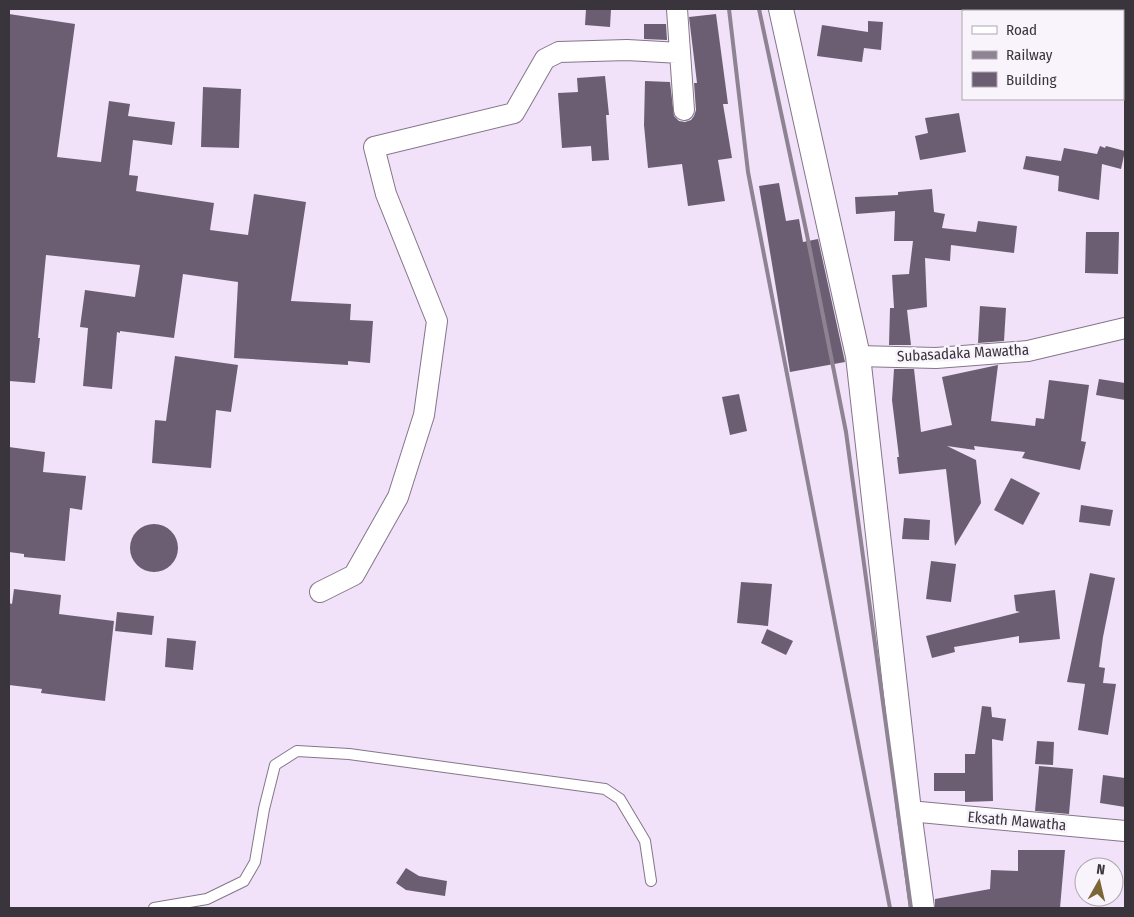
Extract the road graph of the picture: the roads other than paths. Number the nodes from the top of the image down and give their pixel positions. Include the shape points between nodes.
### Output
1 (677, 9) edge
2 (781, 9) edge
3 (680, 52) junction
4 (684, 110) dead end
5 (1125, 328) edge
6 (858, 356) junction
7 (320, 592) dead end
8 (909, 811) junction
9 (1125, 831) edge
10 (652, 881) dead end
11 (154, 908) edge
12 (922, 908) edge

1 - 3 street
2 - 6 street
3 - 4 street
3 - 7 street via 559,52 545,59 514,113 374,147 386,194 437,321 424,415 398,497 354,575
5 - 6 street, Subasadaka Mawatha via 1028,352 936,358
6 - 8 street
8 - 9 street, Eksath Mawatha
8 - 12 street
10 - 11 lane via 645,841 620,798 605,789 349,754 297,751 275,764 255,862 244,881 207,899

